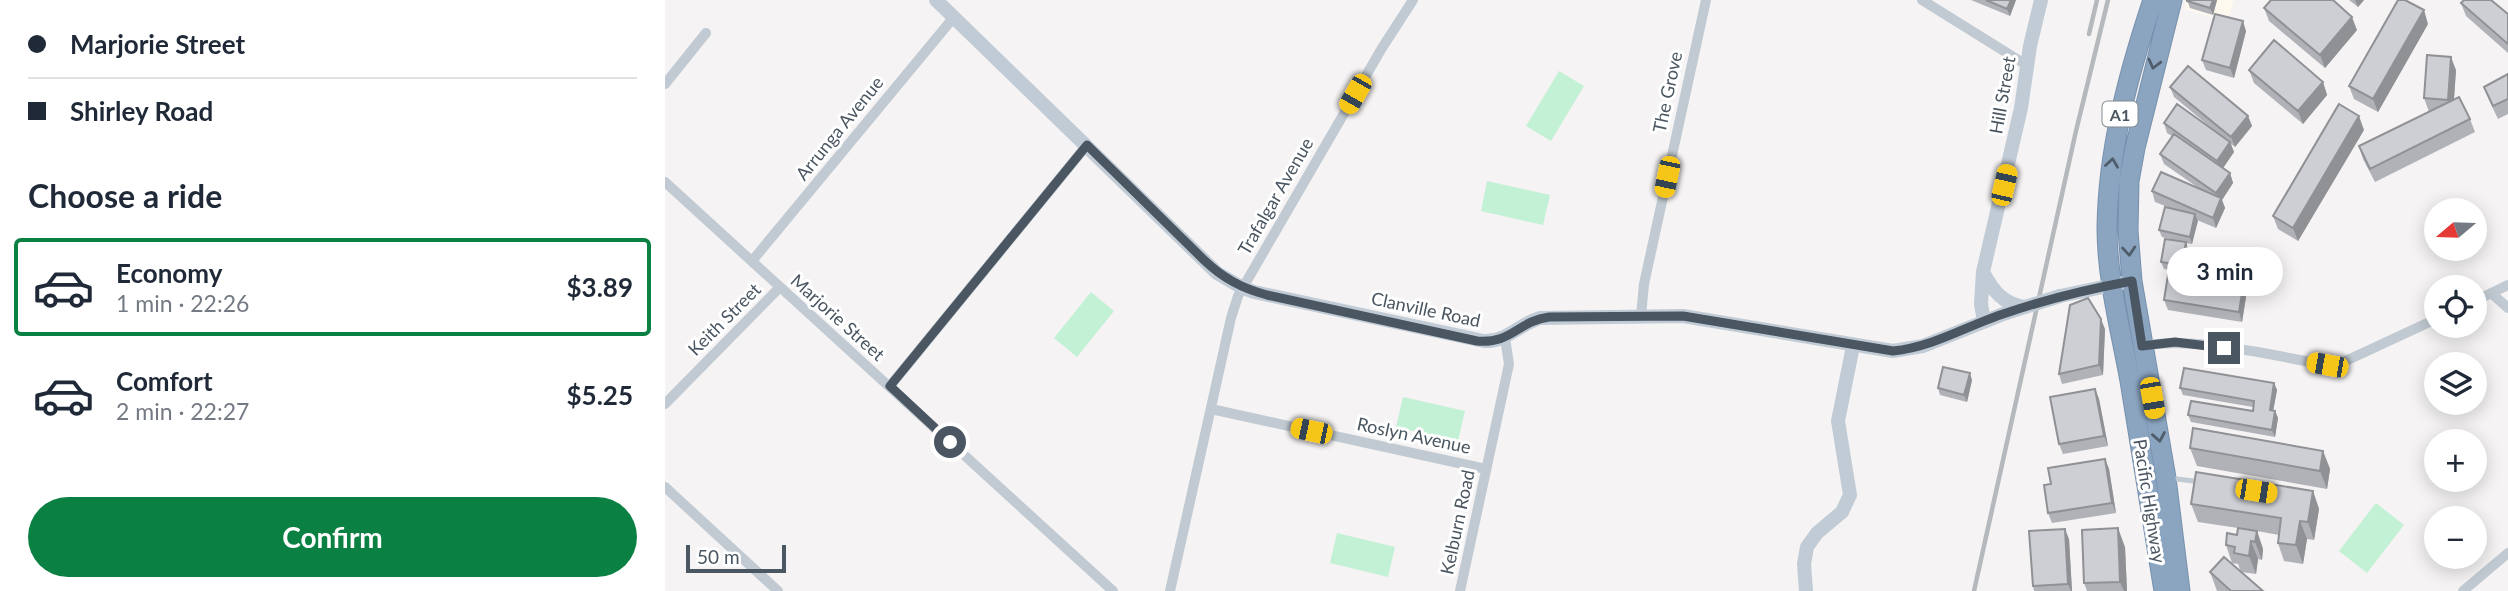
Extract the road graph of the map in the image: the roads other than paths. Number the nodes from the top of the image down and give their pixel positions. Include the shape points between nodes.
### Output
1 (936, 0) edge
2 (1413, 0) edge
3 (1706, 0) edge
4 (1922, 0) edge
5 (2041, 0) edge
6 (2153, 0) edge
7 (2172, 0) edge
8 (954, 17) junction
9 (706, 33) dead end
10 (2028, 66) junction
11 (665, 84) edge
12 (1087, 145) junction
13 (665, 182) edge
14 (752, 261) junction
15 (1983, 272) junction
16 (2132, 281) junction
17 (2112, 284) junction
18 (2508, 285) edge
19 (779, 288) junction
20 (1241, 288) junction
21 (2491, 293) junction
22 (2487, 295) edge
23 (2007, 308) junction
24 (2508, 308) edge
25 (1641, 316) junction
26 (1984, 321) junction
27 (2424, 325) edge
28 (1505, 338) junction
29 (1853, 346) junction
30 (2133, 347) junction
31 (890, 386) junction
32 (665, 404) edge
33 (1211, 409) junction
34 (1486, 469) junction
35 (2166, 478) junction
36 (2204, 483) edge
37 (665, 487) edge
38 (2508, 552) edge
39 (778, 591) edge
40 (1113, 591) edge
41 (1170, 591) edge
42 (1460, 591) edge
43 (1806, 591) edge
44 (2164, 591) edge
45 (2180, 591) edge
46 (2463, 591) edge

1 - 8 street, Clanville Road
2 - 20 street, Trafalgar Avenue
3 - 25 street, The Grove via 1644,284
4 - 10 street
5 - 10 street, Hill Street
17 -> 6 highway, Pacific Highway / A1 via 2109,180 2120,114
7 -> 16 highway, Pacific Highway / A1 via 2129,181
8 - 12 street, Clanville Road
8 - 14 street, Arrunga Avenue
9 - 11 street
10 - 15 street, Hill Street
12 - 20 street, Clanville Road via 1217,273
12 - 31 street
13 - 14 street, Marjorie Street
14 - 19 street, Marjorie Street
15 - 23 street
15 - 26 street, Hill Street
16 - 17 street, Clanville Road
16 - 30 highway, Pacific Highway / A1
17 - 23 street, Clanville Road, bridge
17 - 30 highway, Pacific Highway / A1
18 - 21 street
19 - 31 street, Marjorie Street
19 - 32 street, Keith Street
20 - 28 street, Clanville Road via 1477,341
20 - 33 street, Trafalgar Avenue
21 - 22 street
21 - 24 street
23 - 26 street, Clanville Road
25 - 28 street, Clanville Road via 1540,318
25 - 29 street, Clanville Road via 1683,316
26 - 29 street, Clanville Road via 1908,349
27 - 30 street via 2337,365 2199,344
28 - 34 street, Kelburn Road via 1509,364
29 - 43 street via 1838,421 1850,495 1842,512 1807,547
30 -> 35 highway, Pacific Highway / A1
30 - 44 highway, Pacific Highway / A1
31 - 40 street, Marjorie Street
33 - 34 street, Roslyn Avenue
33 - 41 street, Trafalgar Avenue
34 - 42 street, Kelburn Road
35 - 36 lane
35 - 45 highway, Pacific Highway / A1
37 - 39 street
38 - 46 street

